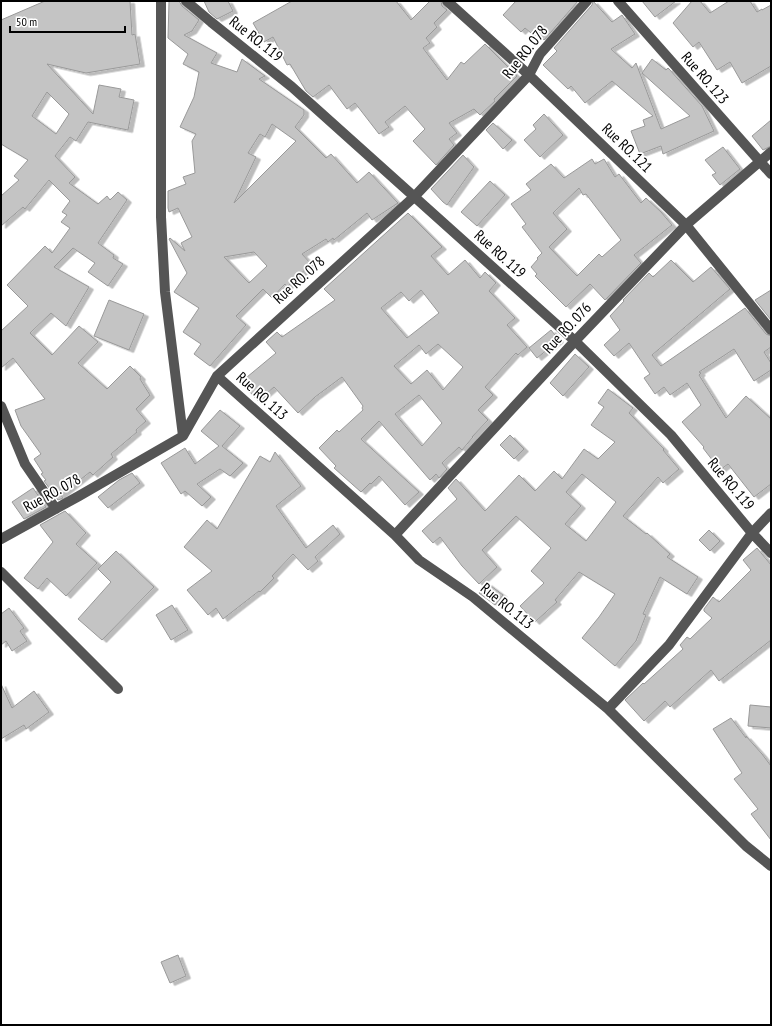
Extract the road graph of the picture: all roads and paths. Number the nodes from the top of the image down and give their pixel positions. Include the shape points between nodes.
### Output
1 (161, 1) edge
2 (186, 1) edge
3 (447, 1) edge
4 (587, 1) edge
5 (618, 1) edge
6 (529, 75) junction
7 (771, 152) edge
8 (760, 162) junction
9 (771, 174) edge
10 (414, 197) junction
11 (686, 225) junction
12 (771, 330) edge
13 (575, 341) junction
14 (217, 376) junction
15 (1, 406) edge
16 (183, 436) junction
17 (56, 509) junction
18 (771, 513) edge
19 (752, 533) junction
20 (396, 536) junction
21 (1, 539) edge
22 (771, 553) edge
23 (1, 572) edge
24 (118, 689) dead end
25 (608, 709) junction
26 (771, 866) edge

1 - 16 street via 161,217 165,292
2 - 10 street, Rue RO. 119 via 292,87
3 - 6 street, Rue RO. 121
4 - 6 street, Rue RO. 078 via 540,54
5 - 8 street, Rue RO. 123
6 - 10 street, Rue RO. 078
6 - 11 street, Rue RO. 121
7 - 8 street, Rue RO. 076
8 - 9 street, Rue RO. 123
8 - 11 street, Rue RO. 076
10 - 13 street, Rue RO. 119
10 - 14 street, Rue RO. 078
11 - 12 street, Rue RO. 121
11 - 13 street, Rue RO. 076
13 - 19 street, Rue RO. 119 via 671,435
13 - 20 street, Rue RO. 076
14 - 16 street, Rue RO. 078
14 - 20 street, Rue RO. 113
15 - 17 street via 25,464
16 - 17 street, Rue RO. 078
17 - 21 street, Rue RO. 078
18 - 19 street
19 - 22 street, Rue RO. 119
19 - 25 street via 669,645
20 - 25 street, Rue RO. 113 via 419,560 473,597
23 - 24 street
25 - 26 street, Rue RO. 113 via 746,846

